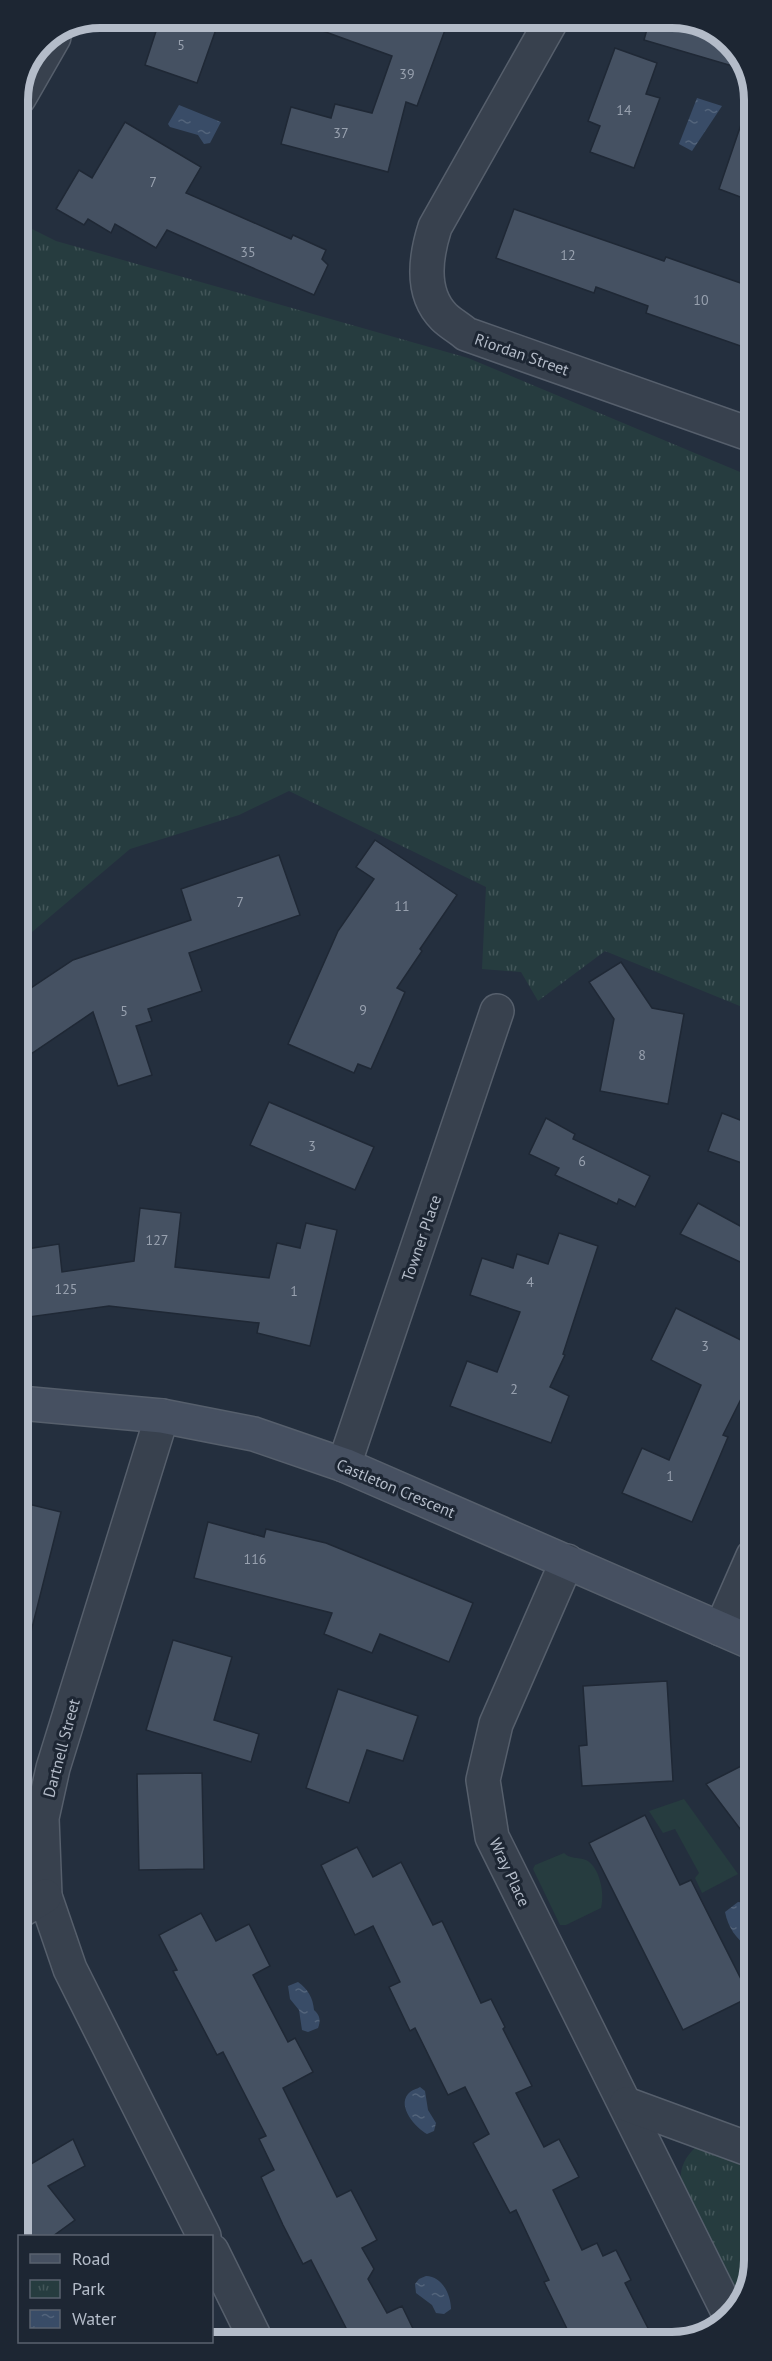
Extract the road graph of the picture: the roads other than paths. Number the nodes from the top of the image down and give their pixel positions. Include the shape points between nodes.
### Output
1 (547, 29) edge
2 (744, 432) edge
3 (497, 1011) dead end
4 (28, 1403) edge
5 (162, 1416) junction
6 (344, 1465) junction
7 (567, 1561) junction
8 (744, 1577) edge
9 (721, 1629) junction
10 (744, 1639) edge
11 (33, 1904) edge
12 (626, 2104) junction
13 (744, 2147) edge
14 (203, 2235) edge
15 (213, 2253) edge
16 (726, 2308) edge
17 (252, 2332) edge

1 - 2 street, Riordan Street via 435,227 426,272 431,296 442,315 466,334
3 - 6 street, Towner Place
4 - 5 street, Castleton Crescent
5 - 6 street, Castleton Crescent via 254,1434
5 - 11 street, Dartnell Street via 53,1768 42,1818
6 - 7 street, Castleton Crescent
7 - 9 street, Castleton Crescent
7 - 12 street, Wray Place via 496,1724 483,1780 492,1837
8 - 9 street
9 - 10 street, Castleton Crescent
11 - 14 street, Dartnell Street via 70,1969
12 - 13 street
12 - 16 street, Wray Place
15 - 17 street

